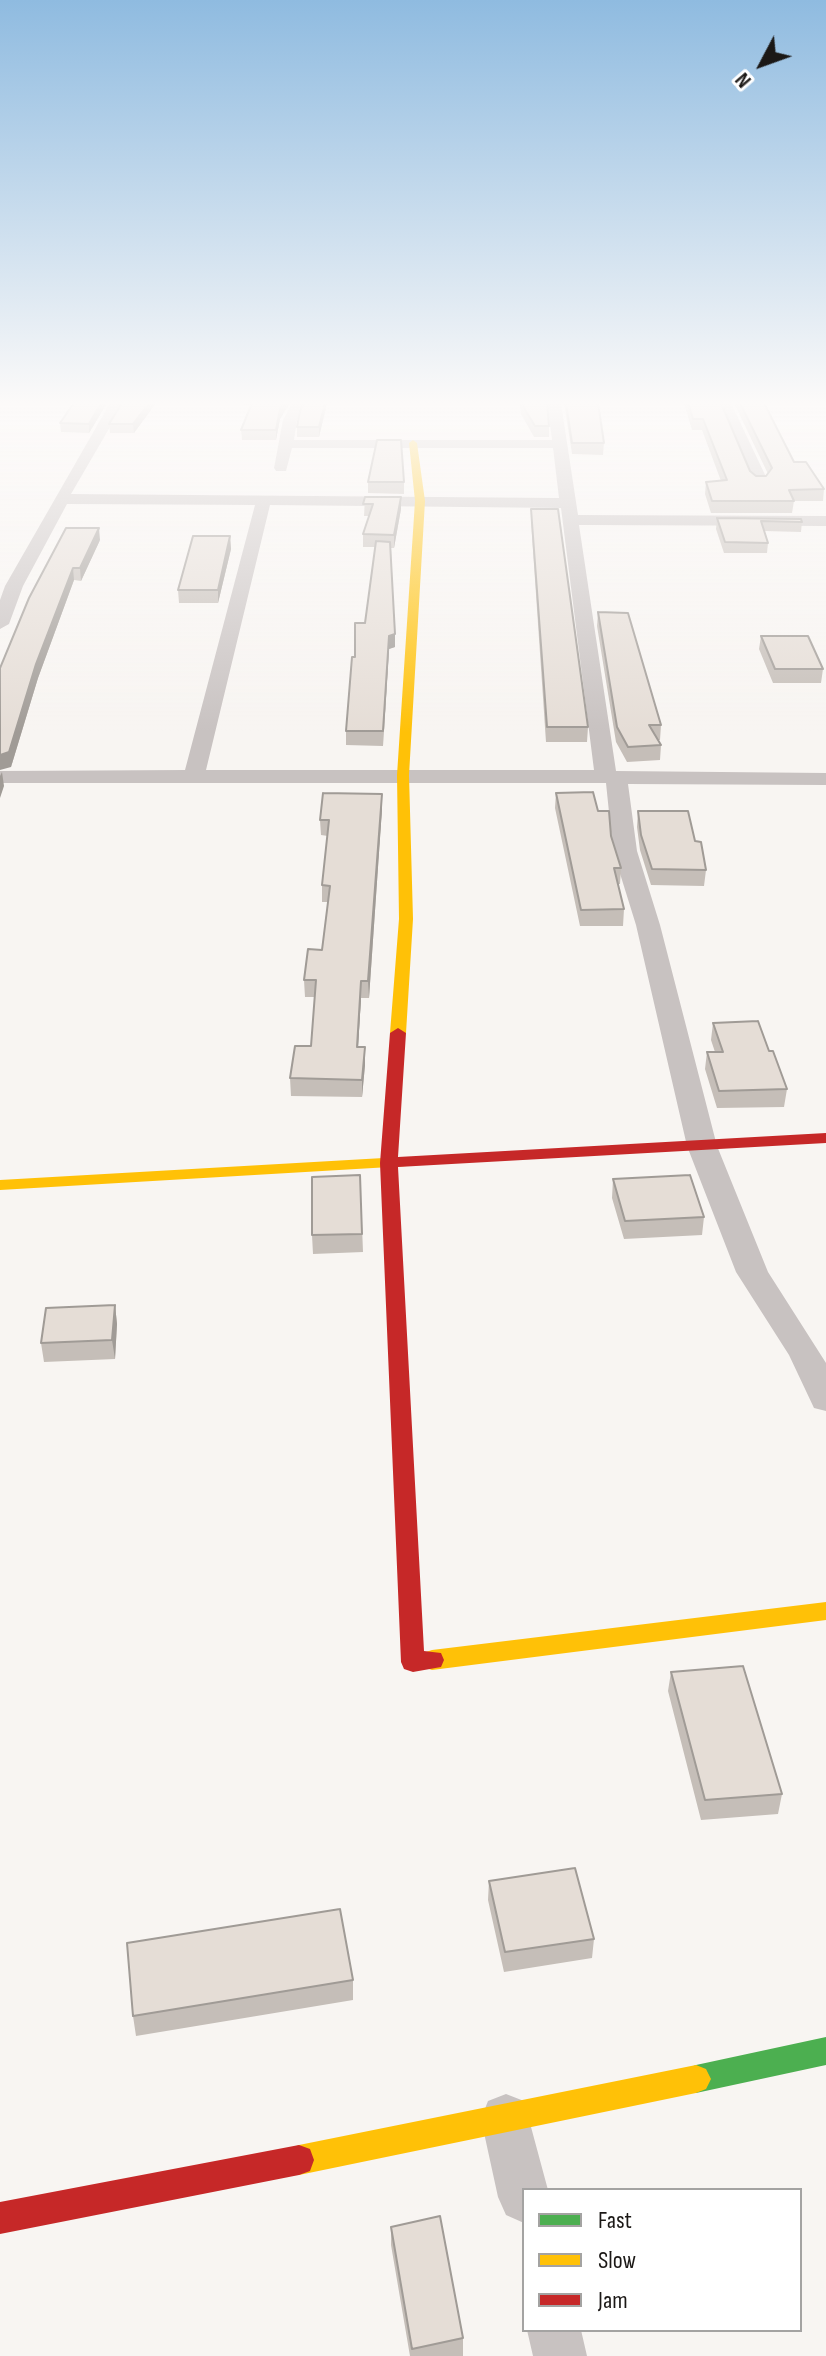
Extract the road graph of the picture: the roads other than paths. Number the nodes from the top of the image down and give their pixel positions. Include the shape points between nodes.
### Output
1 (53, 513) edge
2 (260, 513) edge
3 (419, 513) edge
4 (570, 513) edge
5 (620, 513) edge
6 (826, 521) edge
7 (7, 586) edge
8 (0, 624) edge
9 (194, 775) junction
10 (403, 775) junction
11 (0, 777) edge
12 (611, 777) junction
13 (826, 779) edge
14 (826, 1138) edge
15 (702, 1146) junction
16 (389, 1163) junction
17 (0, 1185) edge
18 (826, 1399) edge
19 (826, 1611) edge
20 (826, 2051) edge
21 (506, 2119) junction
22 (522, 2188) edge
23 (0, 2218) edge
24 (554, 2332) edge
25 (560, 2356) edge

1 - 7 street
2 - 9 street
3 - 10 street
4 - 12 street via 583,623
5 - 6 street
7 - 8 street
9 - 10 street
9 - 11 street
10 - 12 street
10 - 16 street via 406,919
12 - 13 street
12 - 15 street via 625,851
14 - 15 street
15 - 16 street
15 - 18 street via 752,1272 805,1354
16 - 17 street
16 - 19 street via 413,1662
20 - 21 street
21 - 22 street
21 - 23 street
24 - 25 street

